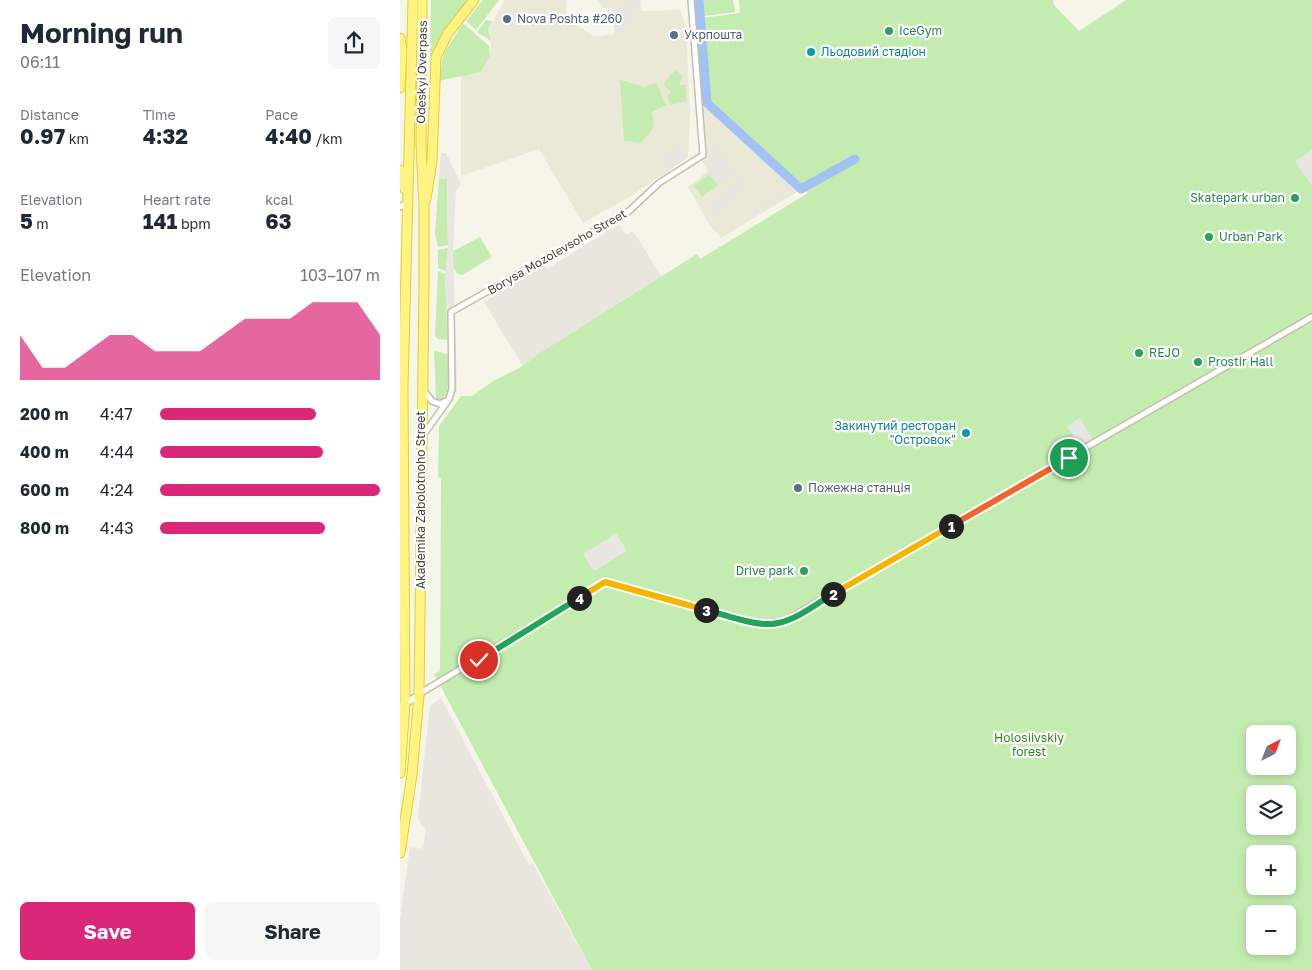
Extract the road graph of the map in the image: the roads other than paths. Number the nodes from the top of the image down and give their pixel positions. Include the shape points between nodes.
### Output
1 (413, 0) edge
2 (422, 0) edge
3 (474, 0) edge
4 (691, 0) edge
5 (400, 38) edge
6 (400, 88) edge
7 (421, 145) joint
8 (411, 149) joint
9 (400, 170) edge
10 (405, 202) edge
11 (424, 206) junction
12 (403, 234) edge
13 (1312, 317) edge
14 (422, 388) junction
15 (449, 399) junction
16 (422, 436) junction
17 (402, 551) edge
18 (402, 570) edge
19 (419, 695) junction
20 (403, 705) edge
21 (400, 773) edge
22 (400, 853) edge

1 - 8 highway, Odeskyi Overpass
2 - 7 highway, Odeskyi Overpass
3 - 11 highway via 448,33 436,57 431,178
4 - 15 street, Borysa Mozolevsoho Street via 703,155 658,183 629,212 451,312 452,389
5 - 6 highway
7 - 11 highway, Akademika Zabolotnoho Street
8 - 10 highway, Akademika Zabolotnoho Street
9 - 10 highway
10 - 12 highway, Akademika Zabolotnoho Street
11 - 14 highway, Akademika Zabolotnoho Street
12 - 17 highway, Akademika Zabolotnoho Street
13 - 19 street via 786,620 767,624 750,621 605,582
14 - 15 street via 438,404
14 - 16 highway, Akademika Zabolotnoho Street
15 - 16 street
16 - 19 highway, Akademika Zabolotnoho Street
17 - 18 highway, Akademika Zabolotnoho Street
18 - 20 highway, Akademika Zabolotnoho Street
19 - 20 street
19 - 22 highway, Akademika Zabolotnoho Street via 412,775
20 - 21 highway, Akademika Zabolotnoho Street

